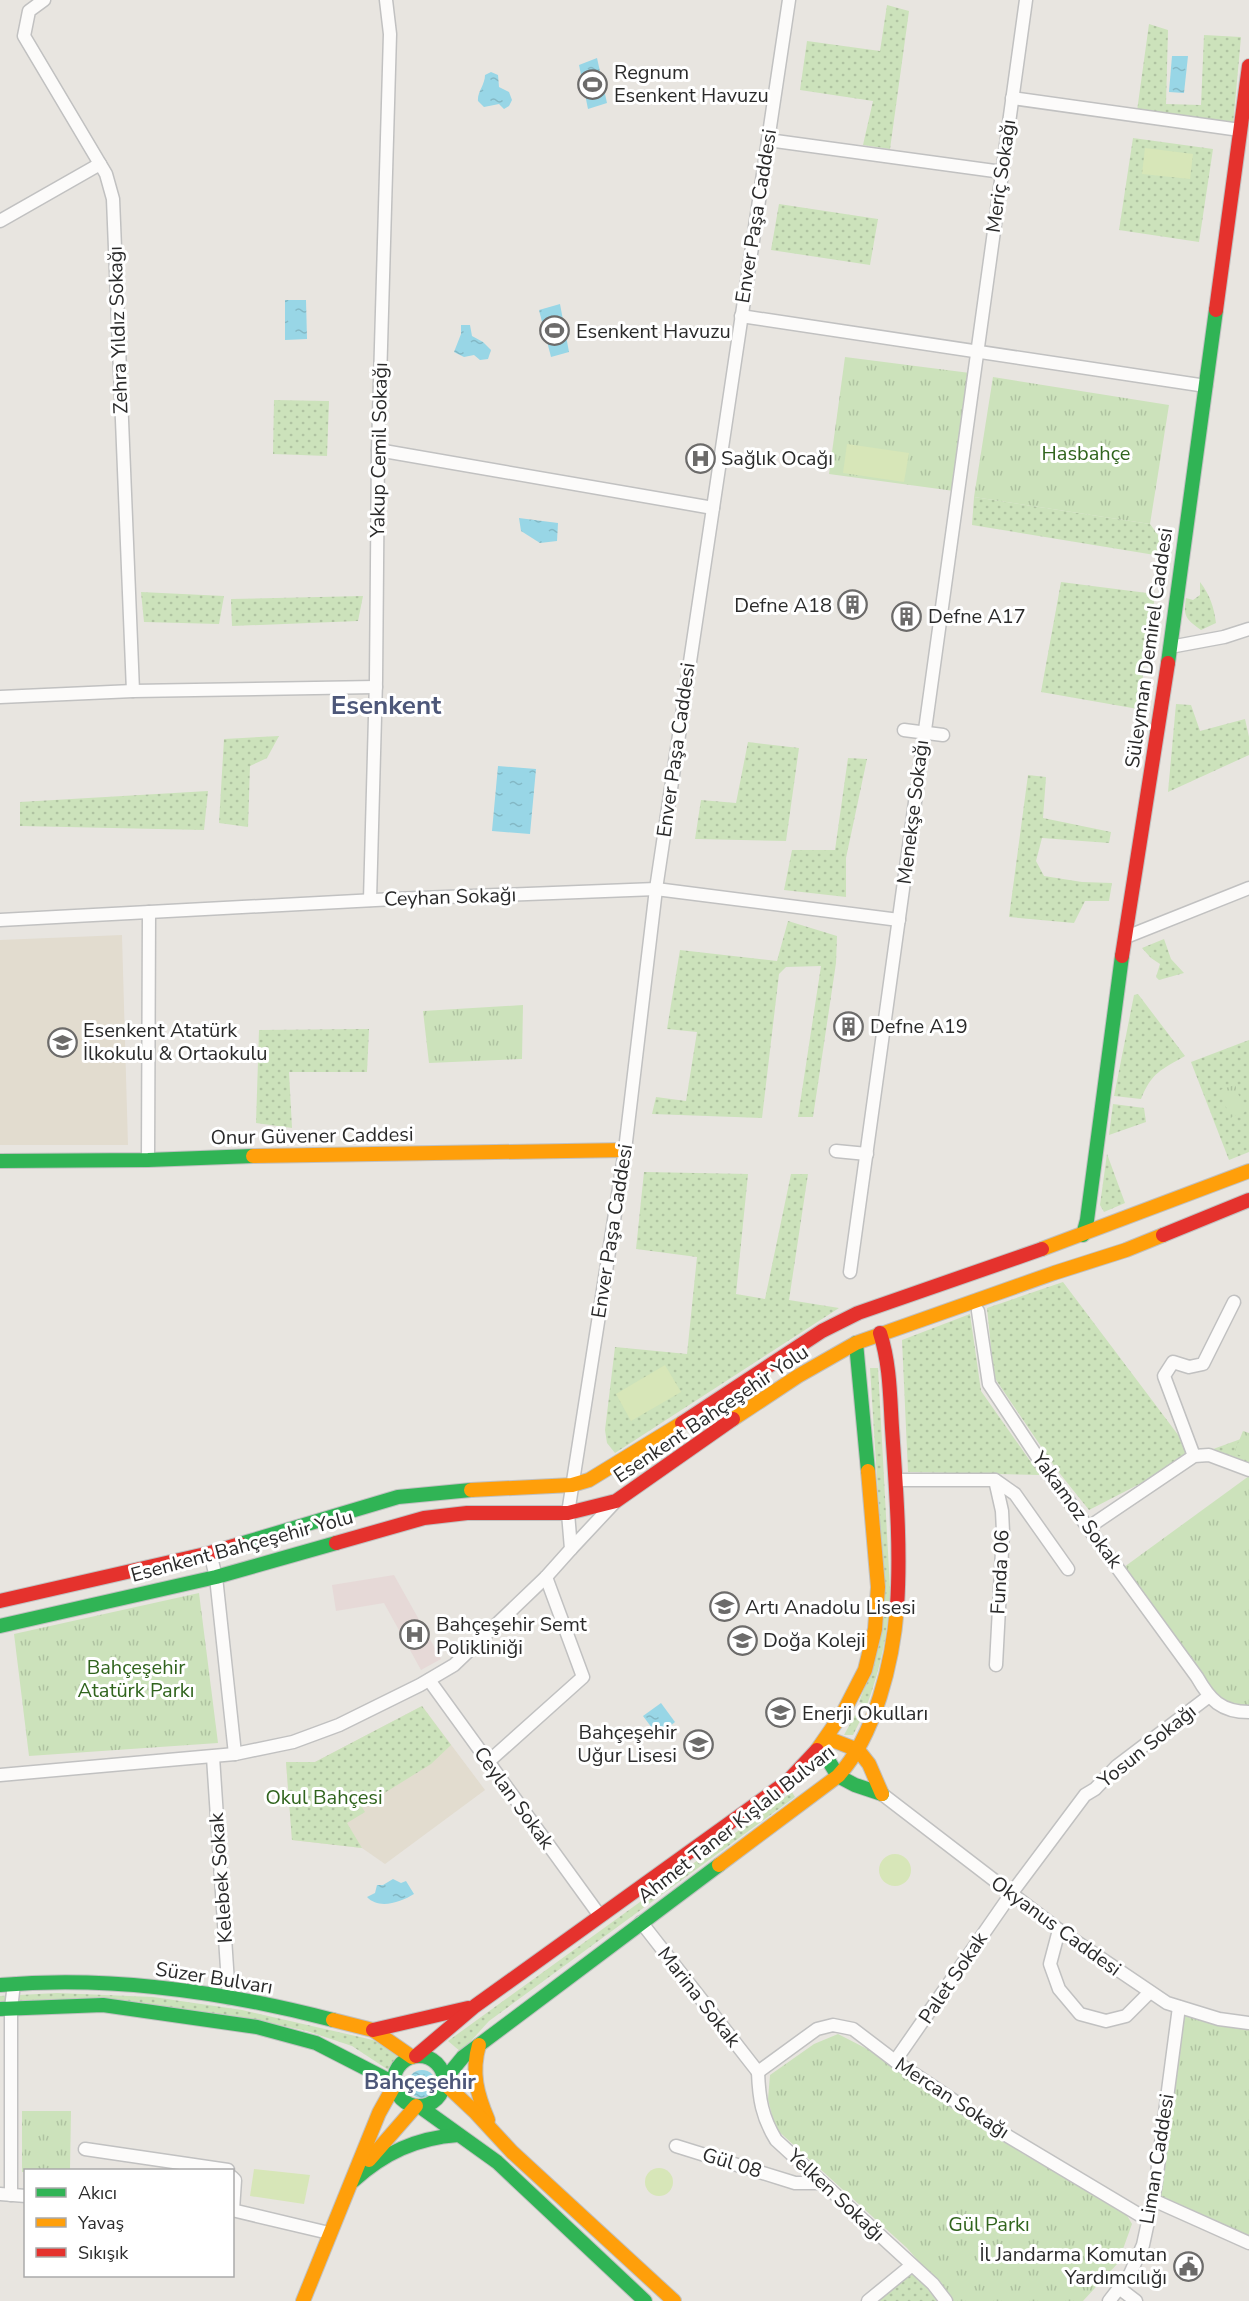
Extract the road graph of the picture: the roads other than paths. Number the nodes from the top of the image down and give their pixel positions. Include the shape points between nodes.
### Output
1 (44, 0) edge
2 (386, 0) edge
3 (789, 0) edge
4 (1026, 0) edge
5 (1249, 66) edge
6 (1012, 98) junction
7 (1240, 130) junction
8 (768, 140) junction
9 (100, 164) junction
10 (1002, 172) junction
11 (0, 221) edge
12 (741, 316) junction
13 (977, 351) junction
14 (1206, 386) junction
15 (378, 450) junction
16 (713, 508) junction
17 (1249, 629) edge
18 (1170, 647) junction
19 (376, 687) junction
20 (133, 691) junction
21 (0, 697) edge
22 (904, 730) dead end
23 (923, 733) junction
24 (943, 735) dead end
25 (1249, 888) edge
26 (656, 889) junction
27 (370, 900) junction
28 (149, 912) junction
29 (0, 920) edge
30 (899, 920) junction
31 (1126, 937) junction
32 (624, 1150) junction
33 (837, 1151) dead end
34 (867, 1154) junction
35 (148, 1160) junction
36 (0, 1161) edge
37 (1249, 1171) edge
38 (1249, 1200) edge
39 (1083, 1235) junction
40 (1114, 1254) junction
41 (1064, 1270) junction
42 (850, 1272) dead end
43 (1234, 1302) dead end
44 (978, 1311) dead end
45 (858, 1313) junction
46 (880, 1333) junction
47 (856, 1343) junction
48 (1194, 1456) junction
49 (1249, 1470) edge
50 (897, 1480) junction
51 (995, 1480) junction
52 (572, 1485) junction
53 (616, 1501) junction
54 (569, 1506) junction
55 (1089, 1527) junction
56 (571, 1549) junction
57 (210, 1553) junction
58 (1068, 1569) dead end
59 (216, 1577) junction
60 (546, 1577) junction
61 (0, 1601) edge
62 (0, 1626) edge
63 (996, 1665) dead end
64 (429, 1680) junction
65 (1208, 1696) junction
66 (1249, 1712) edge
67 (823, 1743) junction
68 (858, 1750) junction
69 (235, 1754) junction
70 (213, 1757) junction
71 (488, 1762) junction
72 (0, 1775) edge
73 (838, 1776) junction
74 (882, 1794) junction
75 (1011, 1894) junction
76 (600, 1916) junction
77 (641, 1922) junction
78 (1059, 1930) junction
79 (7, 1984) edge
80 (1150, 1992) junction
81 (229, 1998) junction
82 (475, 2006) junction
83 (1179, 2007) junction
84 (5, 2008) edge
85 (1249, 2023) edge
86 (373, 2030) junction
87 (479, 2045) junction
88 (414, 2056) junction
89 (895, 2061) junction
90 (758, 2072) junction
91 (444, 2081) junction
92 (394, 2085) junction
93 (417, 2106) junction
94 (492, 2129) junction
95 (458, 2135) junction
96 (676, 2146) dead end
97 (86, 2149) dead end
98 (221, 2169) edge
99 (234, 2179) edge
100 (352, 2182) junction
101 (823, 2183) junction
102 (6, 2195) edge
103 (234, 2195) edge
104 (24, 2196) edge
105 (1153, 2200) junction
106 (234, 2210) edge
107 (1148, 2220) junction
108 (329, 2233) junction
109 (1249, 2243) edge
110 (912, 2265) junction
111 (1119, 2288) junction
112 (303, 2301) edge
113 (645, 2301) edge
114 (674, 2301) edge
115 (868, 2301) edge
116 (946, 2301) edge
117 (1109, 2301) edge
118 (1136, 2301) edge

1 - 9 street, Zehra Yıldız Sokağı via 29,11 24,36
2 - 15 street, Yakup Cemil Sokağı via 390,34
3 - 8 street, Enver Paşa Caddesi
4 - 6 street, Meriç Sokağı
5 - 7 main road, Süleyman Demirel Caddesi
6 - 7 street
6 - 10 street, Meriç Sokağı
7 - 14 main road, Süleyman Demirel Caddesi
8 - 10 street
8 - 12 street, Enver Paşa Caddesi
9 - 11 street
9 - 20 street, Zehra Yıldız Sokağı via 113,199
10 - 13 street, Meriç Sokağı
12 - 13 street
12 - 16 street, Enver Paşa Caddesi
13 - 14 street
13 - 23 street, Menekşe Sokağı
14 - 18 main road, Süleyman Demirel Caddesi
15 - 16 street
15 - 19 street, Yakup Cemil Sokağı
16 - 26 street, Enver Paşa Caddesi
17 - 18 street
18 - 31 main road, Süleyman Demirel Caddesi
19 - 20 street
19 - 27 street, Yakup Cemil Sokağı
20 - 21 street
22 - 23 street
23 - 24 street
23 - 30 street, Menekşe Sokağı
25 - 31 street
26 - 27 street, Ceyhan Sokağı
26 - 30 street, Ceyhan Sokağı
26 - 32 street, Enver Paşa Caddesi
27 - 28 street, Ceyhan Sokağı
28 - 29 street, Ceyhan Sokağı
28 - 35 street
30 - 34 street, Menekşe Sokağı
31 - 39 main road, Süleyman Demirel Caddesi
32 - 35 main road, Onur Güvener Caddesi
32 - 52 street, Enver Paşa Caddesi
33 - 34 street
34 - 42 street, Menekşe Sokağı
35 - 36 main road, Onur Güvener Caddesi
37 - 39 main road, Esenkent Bahçeşehir Yolu
38 - 40 main road, Esenkent Bahçeşehir Yolu
39 - 40 main road via 1092,1247
39 - 41 main road, Süleyman Demirel Caddesi
39 - 45 main road, Esenkent Bahçeşehir Yolu
40 - 41 main road, Esenkent Bahçeşehir Yolu
41 - 46 main road, Esenkent Bahçeşehir Yolu
43 - 48 street via 1203,1364 1189,1367 1173,1362 1164,1376
44 - 55 street, Yakamoz Sokak via 989,1384
45 - 46 main road
45 - 47 main road, Ahmet Taner Kışlalı Bulvarı
45 - 52 main road, Esenkent Bahçeşehir Yolu via 822,1331 614,1466
46 - 47 main road, Esenkent Bahçeşehir Yolu
46 - 50 main road, Ahmet Taner Kışlalı Bulvarı via 886,1354
47 - 53 main road, Esenkent Bahçeşehir Yolu via 798,1376
47 - 67 main road, Ahmet Taner Kışlalı Bulvarı via 878,1587 875,1629 865,1670
48 - 49 street via 1209,1455
48 - 55 street
50 - 51 street
50 - 68 main road, Ahmet Taner Kışlalı Bulvarı via 900,1555 892,1653
51 - 58 street, Funda 06 via 1015,1494
51 - 63 street, Funda 06 via 1003,1532
52 - 54 street, Enver Paşa Caddesi
52 - 57 main road, Esenkent Bahçeşehir Yolu via 398,1497
53 - 54 main road, Esenkent Bahçeşehir Yolu
53 - 56 street
54 - 56 street, Enver Paşa Caddesi
54 - 59 main road, Esenkent Bahçeşehir Yolu via 424,1518
55 - 65 street, Yakamoz Sokak
56 - 60 street
57 - 59 street
57 - 61 main road, Esenkent Bahçeşehir Yolu
59 - 62 main road, Esenkent Bahçeşehir Yolu
59 - 69 street
60 - 64 street via 454,1665
60 - 71 street via 583,1677
64 - 69 street via 339,1725 292,1742
64 - 71 street, Ceylan Sokak
65 - 66 street via 1234,1712
65 - 75 street, Yosun Sokağı via 1085,1795
67 - 68 main road
67 - 73 main road
67 - 76 main road, Ahmet Taner Kışlalı Bulvarı via 788,1781
68 - 73 main road, Ahmet Taner Kışlalı Bulvarı
68 - 74 main road
69 - 70 street
70 - 72 street
70 - 81 street, Kelebek Sokak
71 - 76 street, Ceylan Sokak
73 - 74 main road
73 - 77 main road, Ahmet Taner Kışlalı Bulvarı
74 - 75 street, Okyanus Caddesi
75 - 78 street, Okyanus Caddesi
75 - 89 street, Palet Sokak
76 - 82 main road, Ahmet Taner Kışlalı Bulvarı
77 - 87 main road, Ahmet Taner Kışlalı Bulvarı
77 - 90 street, Marina Sokak
78 - 80 street, Okyanus Caddesi
78 - 80 street via 1050,1964 1059,1989 1080,2014 1106,2021 1126,2016
79 - 81 main road, Süzer Bulvarı via 98,1983 187,1990
79 - 84 street
80 - 83 street, Okyanus Caddesi
81 - 86 main road, Süzer Bulvarı
82 - 86 main road
82 - 88 main road, Ahmet Taner Kışlalı Bulvarı
83 - 85 street, Okyanus Caddesi
83 - 105 street, Liman Caddesi
84 - 92 main road via 103,2006 257,2027 316,2043
84 - 102 street
86 - 88 main road, Süzer Bulvarı
87 - 91 main road, Ahmet Taner Kışlalı Bulvarı via 463,2057
87 - 94 main road via 472,2066 476,2093
88 - 91 main road via 435,2061
88 - 92 main road via 398,2066
89 - 90 street, Mercan Sokağı via 853,2029 833,2025 817,2029
89 - 107 street, Mercan Sokağı via 996,2129
90 - 101 street, Yelken Sokağı via 765,2121 776,2140
91 - 93 main road via 432,2103
91 - 94 main road
92 - 93 main road via 405,2103
92 - 100 main road
93 - 95 main road
93 - 100 main road
94 - 114 main road
95 - 100 main road via 387,2154
95 - 113 main road via 497,2162
96 - 101 street, Gül 08 via 795,2183
97 - 98 street
99 - 103 street
100 - 108 main road
101 - 110 street, Yelken Sokağı
102 - 104 street
105 - 107 street, Liman Caddesi
105 - 109 street
106 - 108 street
107 - 111 street, Liman Caddesi via 1143,2245
108 - 112 main road
110 - 115 street
110 - 116 street, Yelken Sokağı
111 - 117 street, Liman Caddesi
111 - 118 street

